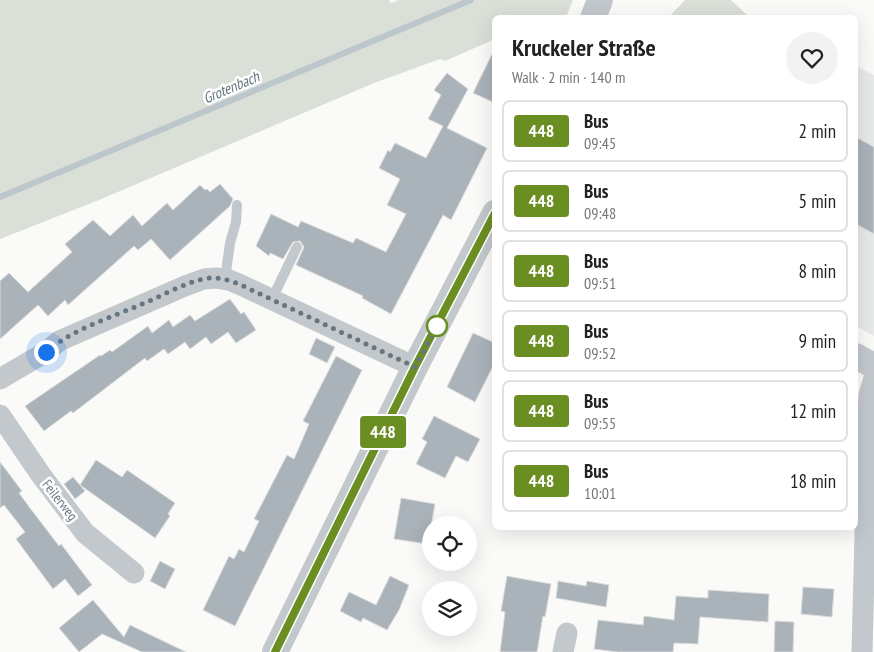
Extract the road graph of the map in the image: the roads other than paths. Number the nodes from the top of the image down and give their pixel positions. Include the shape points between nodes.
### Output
1 (600, 0) edge
2 (594, 15) edge
3 (237, 205) dead end
4 (492, 219) edge
5 (297, 247) dead end
6 (225, 279) junction
7 (272, 299) junction
8 (858, 357) edge
9 (874, 366) edge
10 (415, 367) junction
11 (874, 378) edge
12 (0, 379) edge
13 (0, 415) edge
14 (134, 573) dead end
15 (275, 652) edge
16 (863, 652) edge

1 - 2 street
3 - 6 lane
4 - 10 street
5 - 7 lane
6 - 7 street
6 - 12 street via 204,279 82,330
7 - 10 street
8 - 9 street
10 - 15 street
11 - 16 street via 868,414
13 - 14 street, Feilerweg via 41,476 86,533

